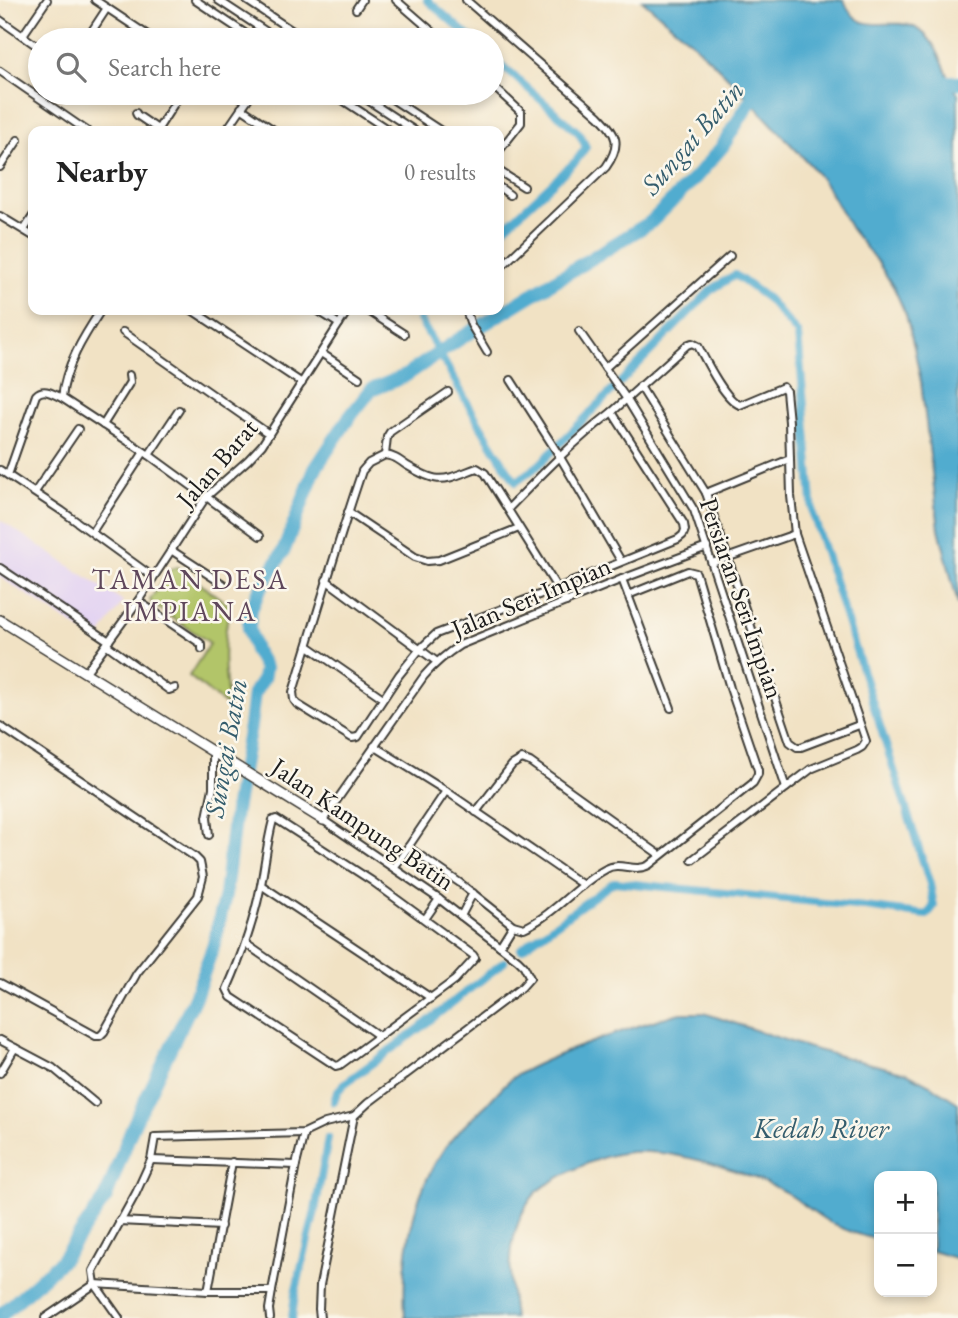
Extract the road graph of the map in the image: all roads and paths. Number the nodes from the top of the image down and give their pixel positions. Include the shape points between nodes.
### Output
1 (47, 0) edge
2 (95, 0) edge
3 (195, 0) edge
4 (218, 0) edge
5 (246, 0) edge
6 (362, 0) edge
7 (396, 0) edge
8 (466, 0) edge
9 (107, 8) junction
10 (356, 9) dead end
11 (0, 20) edge
12 (94, 28) edge
13 (136, 28) edge
14 (236, 28) edge
15 (261, 28) edge
16 (288, 28) edge
17 (428, 28) edge
18 (498, 28) edge
19 (504, 33) edge
20 (23, 35) junction
21 (28, 39) edge
22 (0, 71) edge
23 (28, 90) edge
24 (504, 95) edge
25 (50, 105) edge
26 (174, 105) edge
27 (243, 105) edge
28 (350, 105) edge
29 (375, 105) edge
30 (401, 105) edge
31 (241, 108) junction
32 (136, 113) dead end
33 (81, 126) edge
34 (153, 126) edge
35 (161, 126) edge
36 (229, 126) edge
37 (268, 126) edge
38 (382, 126) edge
39 (407, 126) edge
40 (432, 126) edge
41 (18, 140) dead end
42 (504, 145) edge
43 (0, 167) edge
44 (504, 173) edge
45 (524, 187) dead end
46 (504, 191) edge
47 (510, 195) dead end
48 (0, 216) edge
49 (28, 224) edge
50 (24, 230) junction
51 (28, 233) edge
52 (730, 256) dead end
53 (504, 264) edge
54 (98, 315) edge
55 (200, 315) edge
56 (325, 315) edge
57 (345, 315) edge
58 (375, 315) edge
59 (468, 315) edge
60 (339, 324) junction
61 (579, 331) dead end
62 (123, 332) dead end
63 (404, 334) dead end
64 (487, 352) dead end
65 (321, 353) junction
66 (605, 368) junction
67 (129, 375) dead end
68 (359, 378) dead end
69 (511, 380) dead end
70 (302, 383) junction
71 (640, 386) junction
72 (449, 392) dead end
73 (624, 395) junction
74 (62, 398) junction
75 (179, 410) dead end
76 (612, 412) junction
77 (103, 425) junction
78 (78, 429) dead end
79 (270, 434) junction
80 (146, 453) junction
81 (559, 454) junction
82 (385, 455) junction
83 (790, 459) junction
84 (0, 470) edge
85 (8, 475) junction
86 (35, 492) junction
87 (706, 493) junction
88 (206, 497) junction
89 (508, 509) junction
90 (348, 512) junction
91 (519, 528) junction
92 (92, 532) junction
93 (795, 534) junction
94 (260, 536) dead end
95 (707, 547) junction
96 (171, 550) junction
97 (728, 557) junction
98 (621, 561) junction
99 (712, 563) junction
100 (0, 568) edge
101 (153, 577) junction
102 (622, 579) junction
103 (326, 580) junction
104 (223, 584) dead end
105 (557, 588) junction
106 (628, 595) junction
107 (138, 601) junction
108 (566, 602) junction
109 (0, 620) edge
110 (108, 643) junction
111 (308, 646) junction
112 (202, 649) dead end
113 (420, 649) junction
114 (437, 662) junction
115 (86, 672) junction
116 (175, 688) dead end
117 (383, 698) junction
118 (671, 708) dead end
119 (859, 725) junction
120 (0, 726) edge
121 (374, 746) junction
122 (212, 750) junction
123 (786, 788) junction
124 (446, 791) junction
125 (475, 812) junction
126 (323, 820) junction
127 (209, 835) dead end
128 (408, 847) junction
129 (660, 855) junction
130 (692, 860) dead end
131 (394, 868) junction
132 (261, 885) junction
133 (583, 885) junction
134 (473, 893) junction
135 (439, 899) junction
136 (461, 916) junction
137 (425, 919) junction
138 (513, 925) junction
139 (246, 944) junction
140 (500, 946) junction
141 (0, 984) edge
142 (431, 998) junction
143 (379, 1036) junction
144 (0, 1040) edge
145 (15, 1048) junction
146 (0, 1073) edge
147 (95, 1103) dead end
148 (354, 1116) junction
149 (304, 1133) junction
150 (151, 1160) junction
151 (232, 1162) junction
152 (296, 1165) junction
153 (119, 1221) junction
154 (220, 1226) junction
155 (95, 1284) junction
156 (208, 1291) junction
157 (272, 1291) junction
158 (45, 1318) edge
159 (119, 1318) edge
160 (270, 1318) edge
161 (320, 1318) edge

1 - 20 street
2 - 9 street
3 - 14 street
4 - 15 street
5 - 16 street
6 - 10 street
7 - 17 street
8 - 18 street
9 - 12 street
9 - 13 street
11 - 20 street
19 - 53 street via 616,136 606,167
20 - 21 street
22 - 23 street
24 - 42 street via 522,111 521,123
25 - 33 street
26 - 35 street
27 - 31 street
28 - 38 street
29 - 39 street
30 - 40 street
31 - 36 street
31 - 37 street
32 - 34 street
41 - 43 street
44 - 45 street
46 - 47 street
48 - 50 street
49 - 50 street
50 - 51 street
52 - 66 street
54 - 74 street via 80,344
55 - 70 street
56 - 60 street
57 - 60 street, Jalan Barat
58 - 63 street
59 - 64 street
60 - 65 street, Jalan Barat
61 - 66 street, Persiaran Seri Impian
62 - 79 street
65 - 68 street
65 - 70 street, Jalan Barat
66 - 73 street, Persiaran Seri Impian
67 - 77 street via 131,382
69 - 81 street
70 - 79 street, Jalan Barat
71 - 73 street
71 - 83 street via 692,343 737,405 783,387
71 - 87 street
72 - 82 street via 390,432
73 - 76 street
73 - 95 street, Persiaran Seri Impian via 690,502
74 - 77 street
74 - 85 street via 45,391 36,395
75 - 80 street
76 - 81 street
76 - 98 street via 685,530 678,539
77 - 80 street
78 - 86 street
79 - 88 street, Jalan Barat
80 - 88 street
80 - 92 street
81 - 89 street
81 - 98 street
82 - 89 street via 439,480 477,468
82 - 90 street via 362,471
83 - 87 street
83 - 93 street
84 - 85 street
85 - 86 street
86 - 92 street
87 - 97 street
88 - 94 street
88 - 96 street, Jalan Barat
89 - 91 street
90 - 91 street via 427,561
90 - 103 street
91 - 105 street
92 - 101 street
93 - 97 street
93 - 119 street
95 - 99 street, Persiaran Seri Impian
95 - 102 street, Jalan Seri Impian
96 - 101 street, Jalan Barat
96 - 104 street
97 - 99 street
97 - 119 street via 790,742 801,747
98 - 105 street
99 - 123 street, Persiaran Seri Impian
100 - 110 street
101 - 107 street, Jalan Barat
102 - 106 street
102 - 108 street, Jalan Seri Impian
103 - 111 street
103 - 113 street
105 - 108 street
105 - 113 street via 442,631
106 - 118 street
106 - 129 street via 688,571 695,573 758,770 753,783
107 - 110 street, Jalan Barat
107 - 112 street via 200,643
108 - 114 street, Jalan Seri Impian via 460,645
109 - 115 street, Jalan Kampung Batin
110 - 115 street, Jalan Barat
110 - 116 street via 169,690
111 - 117 street
111 - 117 street via 293,692 297,704 352,738 358,737
113 - 114 street
113 - 117 street
114 - 121 street, Jalan Seri Impian
115 - 122 street, Jalan Kampung Batin
119 - 123 street via 866,741 862,747 818,765
120 - 141 street via 195,857 203,877 198,896 137,973 100,1036
121 - 124 street
121 - 126 street, Jalan Seri Impian
122 - 126 street, Jalan Kampung Batin
122 - 127 street
123 - 130 street
124 - 125 street
124 - 128 street
125 - 129 street via 512,765 522,760
125 - 133 street
126 - 131 street, Jalan Kampung Batin
128 - 131 street
128 - 134 street
129 - 133 street via 644,868 612,866
131 - 135 street, Jalan Kampung Batin
132 - 137 street via 276,819
132 - 139 street
132 - 142 street
133 - 138 street via 529,926
134 - 136 street
134 - 138 street
135 - 136 street, Jalan Kampung Batin
135 - 137 street
136 - 140 street, Jalan Kampung Batin
137 - 142 street via 475,958
138 - 140 street
139 - 143 street
139 - 143 street via 228,989 231,997 336,1066
140 - 148 street, Jalan Kampung Batin via 529,973 527,983
142 - 143 street
144 - 145 street
145 - 146 street
145 - 147 street via 53,1068
148 - 149 street
148 - 161 street via 320,1285
149 - 150 street via 155,1137
149 - 152 street
150 - 151 street
150 - 153 street
151 - 152 street
151 - 154 street
152 - 157 street
153 - 154 street
153 - 155 street via 95,1266
154 - 156 street
155 - 156 street
155 - 158 street
155 - 159 street
156 - 157 street
157 - 160 street

